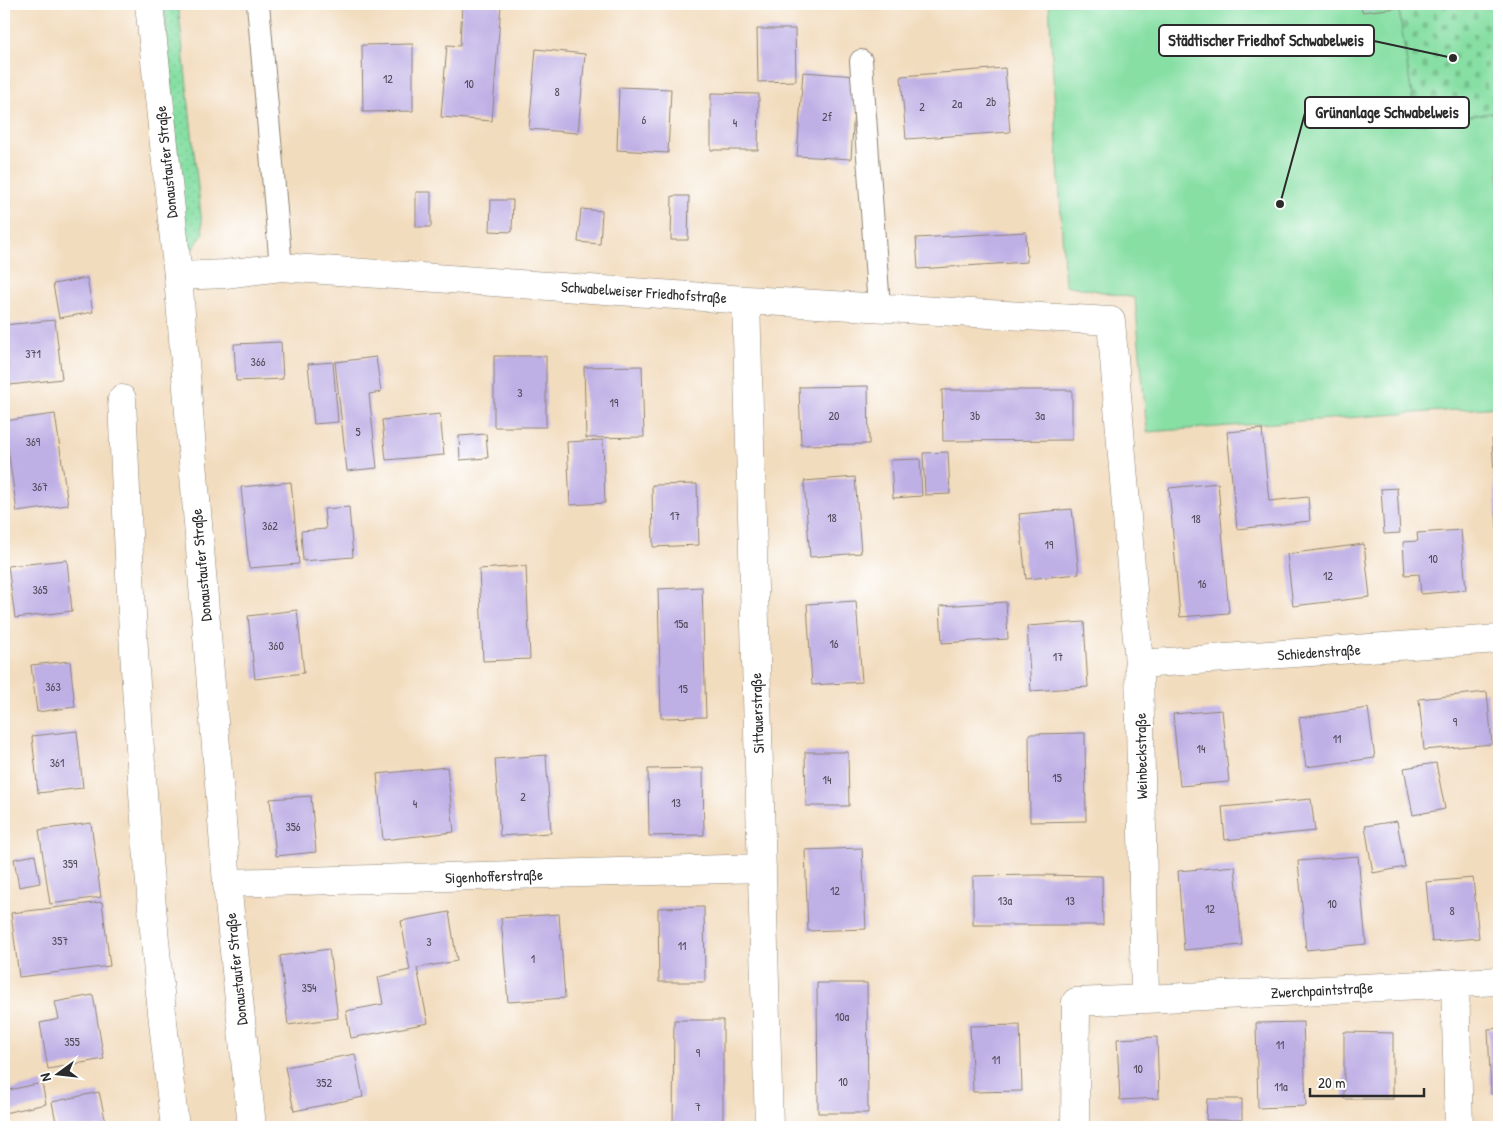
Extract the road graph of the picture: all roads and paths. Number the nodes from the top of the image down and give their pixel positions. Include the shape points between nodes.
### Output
1 (149, 4) edge
2 (258, 4) edge
3 (861, 61) dead end
4 (281, 267) junction
5 (178, 276) junction
6 (746, 300) junction
7 (878, 307) junction
8 (1111, 321) joint
9 (122, 399) dead end
10 (1499, 639) edge
11 (1139, 664) junction
12 (762, 868) junction
13 (227, 884) junction
14 (1499, 981) edge
15 (1455, 983) junction
16 (1145, 999) junction
17 (175, 1127) edge
18 (252, 1127) edge
19 (769, 1127) edge
20 (1075, 1127) edge
21 (1459, 1127) edge

1 - 5 street, Donaustaufer Straße
2 - 4 lane
3 - 7 lane
4 - 5 street, Schwabelweiser Friedhofstraße
4 - 6 street, Schwabelweiser Friedhofstraße
5 - 13 street, Donaustaufer Straße
6 - 7 street, Schwabelweiser Friedhofstraße
6 - 12 street, Sittauerstraße
7 - 8 street, Schwabelweiser Friedhofstraße
8 - 11 street, Weinbeckstraße
9 - 17 street via 130,603 145,816
10 - 11 street, Schiedenstraße
11 - 16 street, Weinbeckstraße
12 - 13 street, Sigenhofferstraße
12 - 19 street, Sittauerstraße
13 - 18 street, Donaustaufer Straße
14 - 15 street, Zwerchpaintstraße
15 - 16 street, Zwerchpaintstraße
15 - 21 street
16 - 20 street via 1076,1002

